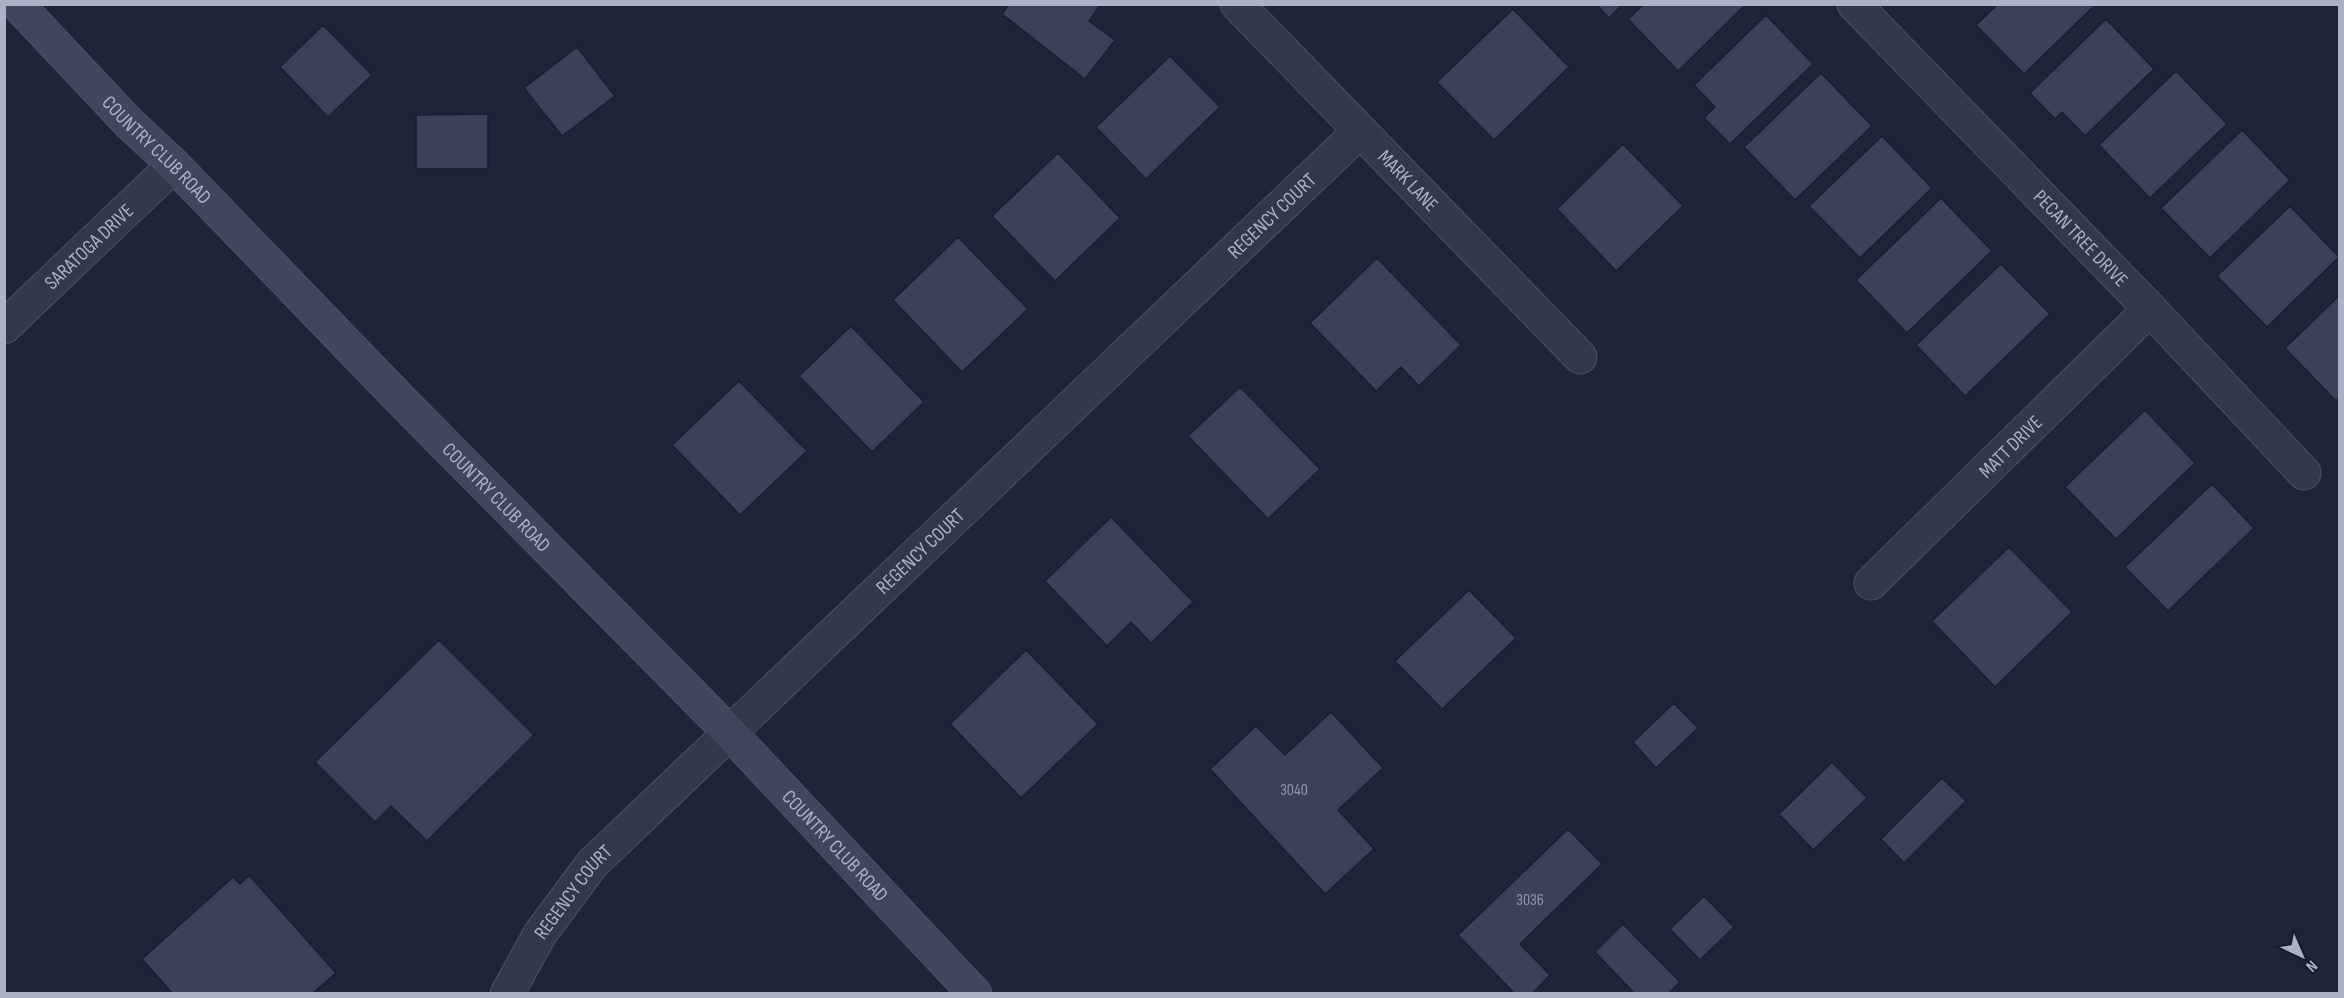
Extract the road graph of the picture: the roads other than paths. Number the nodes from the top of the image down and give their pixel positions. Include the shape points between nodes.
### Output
1 (16, 4) edge
2 (1237, 4) edge
3 (1854, 4) edge
4 (1359, 132) junction
5 (174, 165) junction
6 (2150, 309) junction
7 (4, 327) edge
8 (1580, 357) dead end
9 (2304, 473) dead end
10 (1871, 583) dead end
11 (730, 733) junction
12 (507, 993) edge
13 (975, 993) edge

1 - 5 main road, COUNTRY CLUB ROAD
2 - 4 street, MARK LANE
3 - 6 street, PECAN TREE DRIVE
4 - 8 street, MARK LANE
4 - 11 street, REGENCY COURT
5 - 7 street, SARATOGA DRIVE
5 - 11 main road, COUNTRY CLUB ROAD
6 - 9 street, PECAN TREE DRIVE
6 - 10 street, MATT DRIVE
11 - 12 street, REGENCY COURT via 592,864 540,934
11 - 13 main road, COUNTRY CLUB ROAD

